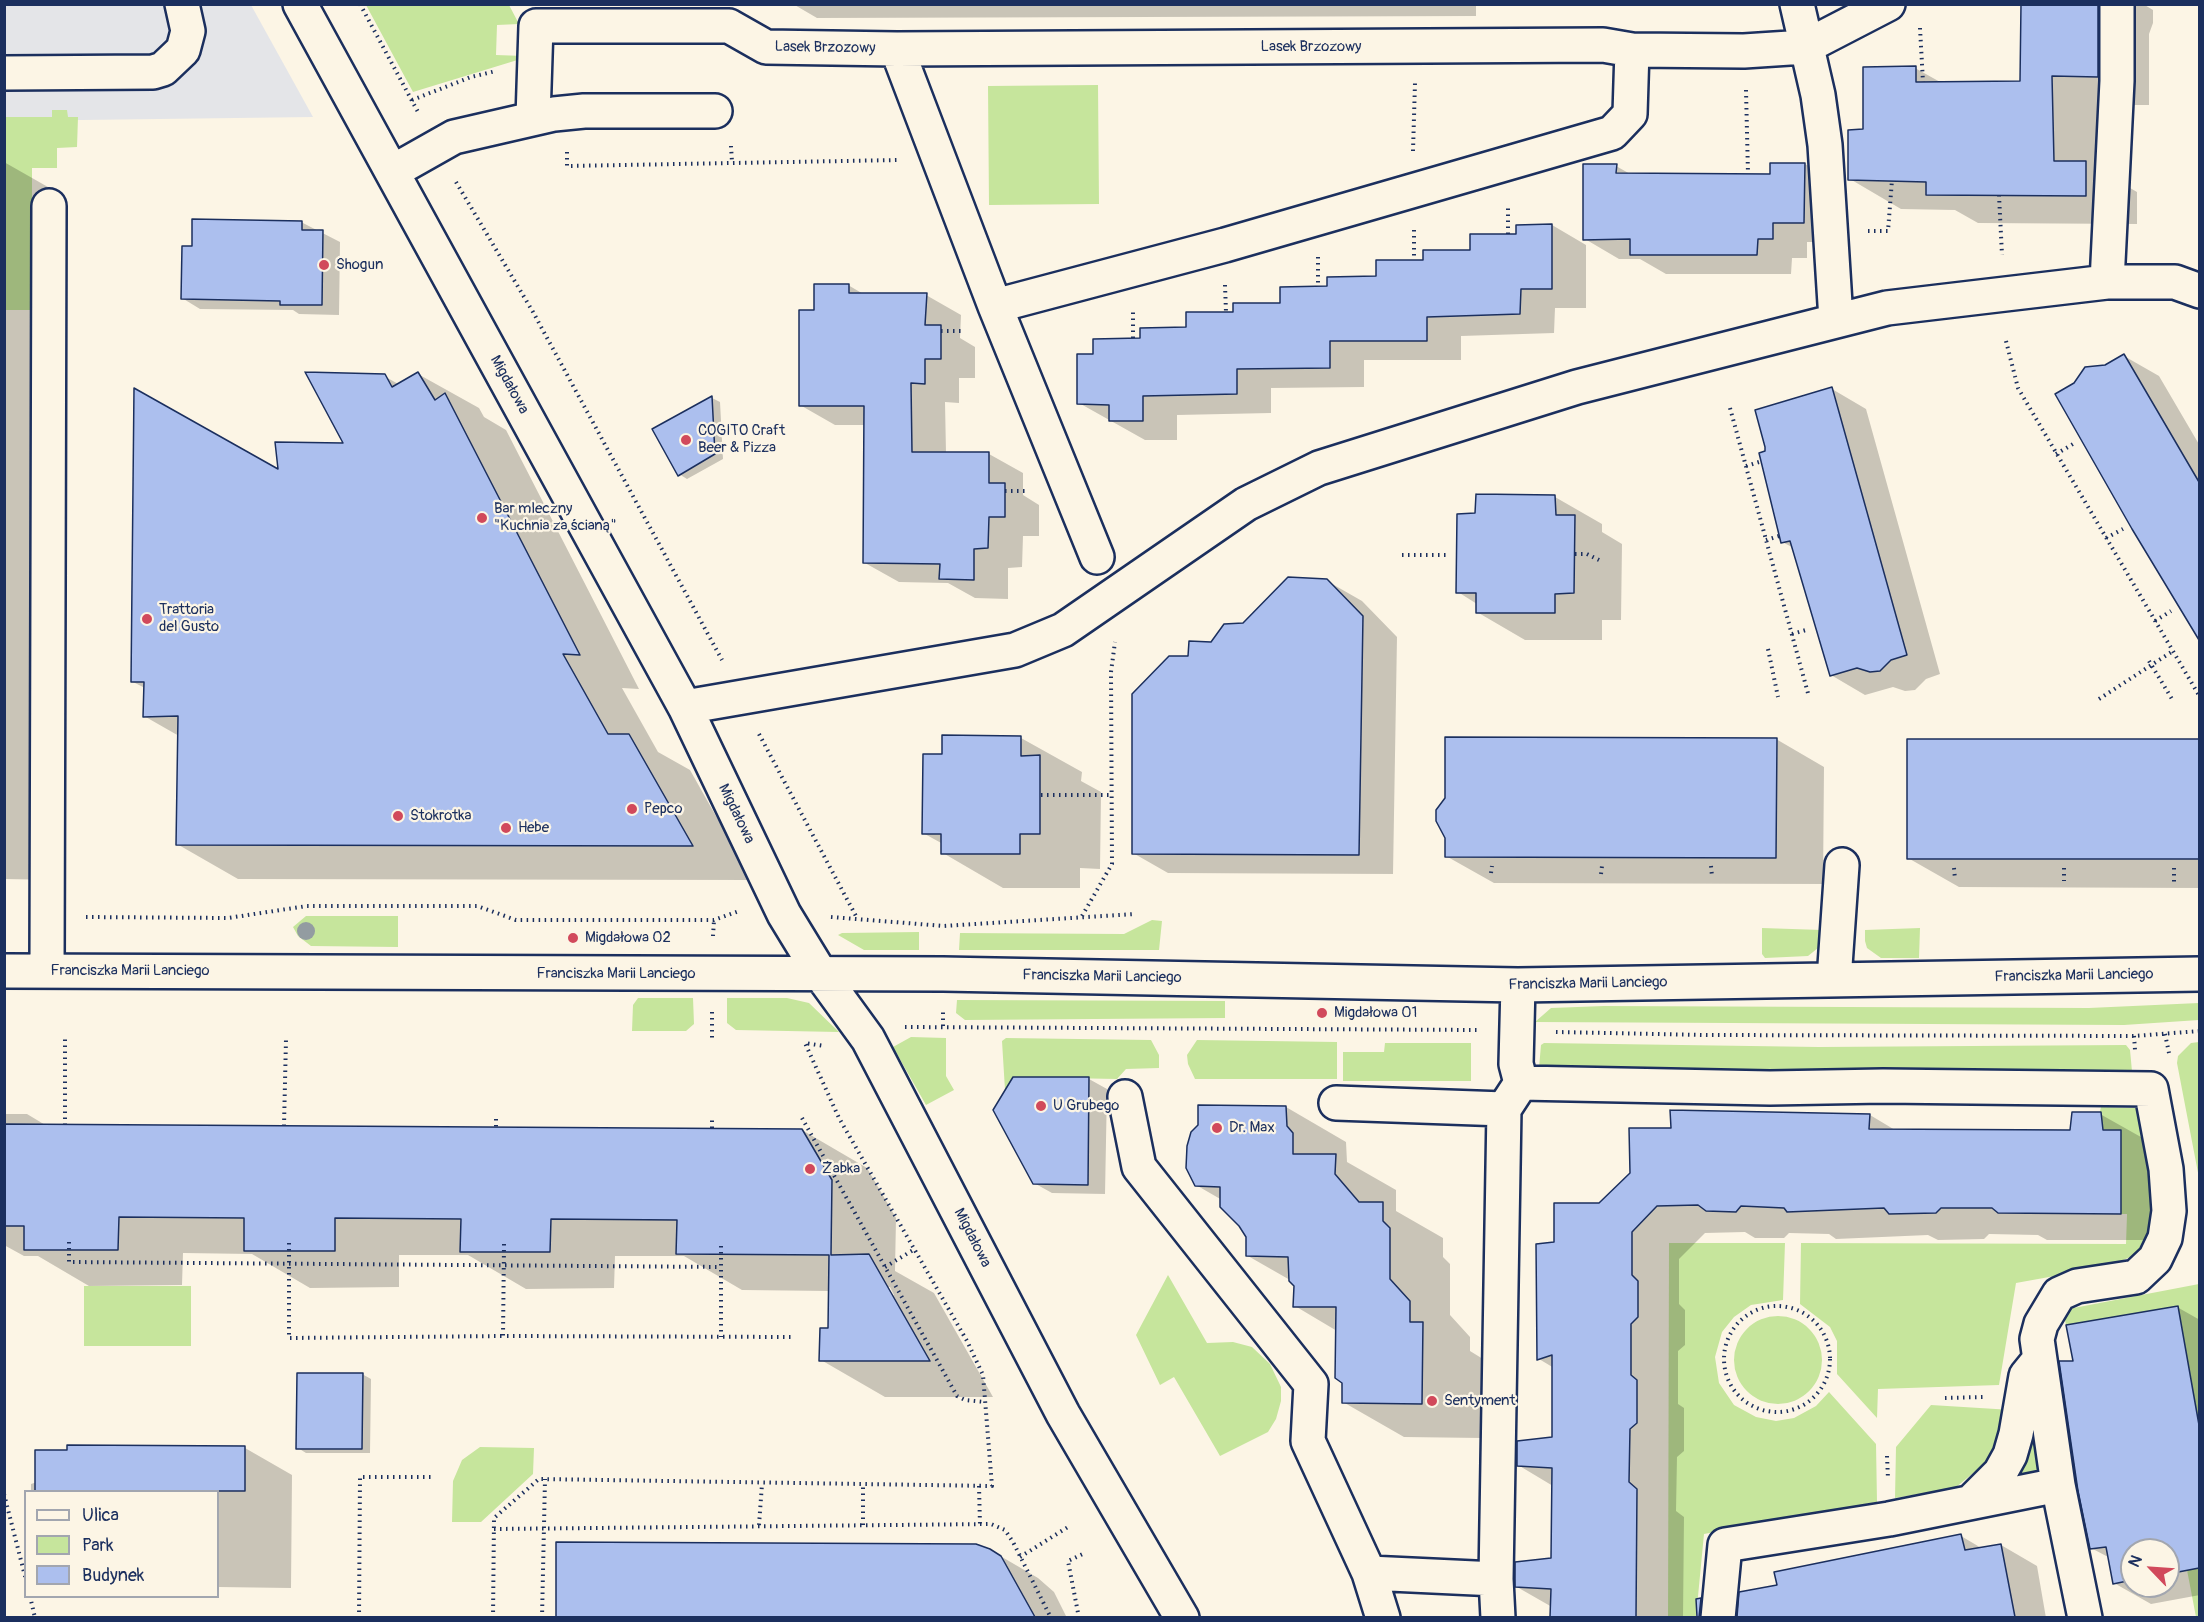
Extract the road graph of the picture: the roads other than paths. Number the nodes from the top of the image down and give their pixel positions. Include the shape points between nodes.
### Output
1 (182, 4) edge
2 (300, 4) edge
3 (1797, 4) edge
4 (1888, 4) edge
5 (2117, 4) edge
6 (730, 15) edge
7 (1805, 47) junction
8 (897, 49) junction
9 (1632, 50) junction
10 (4, 73) edge
11 (715, 111) dead end
12 (533, 118) junction
13 (392, 172) junction
14 (49, 206) dead end
15 (2107, 282) junction
16 (2199, 291) edge
17 (995, 306) junction
18 (1836, 321) junction
19 (1097, 557) dead end
20 (685, 707) junction
21 (1842, 865) dead end
22 (4, 971) edge
23 (47, 971) junction
24 (820, 973) junction
25 (2199, 974) edge
26 (1834, 980) junction
27 (1518, 985) junction
28 (1512, 1096) junction
29 (1125, 1097) dead end
30 (1336, 1103) dead end
31 (2039, 1359) junction
32 (2058, 1485) junction
33 (1971, 1502) junction
34 (1369, 1573) junction
35 (1496, 1579) junction
36 (1182, 1617) edge
37 (1383, 1617) edge
38 (1498, 1617) edge
39 (1718, 1617) edge
40 (2085, 1617) edge

1 - 10 street via 188,31 183,50 163,69
2 - 13 street, Migdałowa
3 - 7 street
4 - 7 street, Lasek Brzozowy
5 - 15 street
6 - 8 street, Lasek Brzozowy via 766,47
6 - 12 street via 536,26
7 - 9 street, Lasek Brzozowy
7 - 18 street via 1818,95 1825,145
8 - 9 street, Lasek Brzozowy via 1603,45
8 - 17 street
9 - 17 street via 1630,114 1612,133 1413,192
11 - 12 street via 566,111
12 - 13 street via 478,129
13 - 20 street, Migdałowa
14 - 23 street
15 - 16 street via 2175,282
15 - 18 street via 1887,308
17 - 19 street
18 - 20 street via 1576,387 1318,468 1246,504 1063,630 1015,650
20 - 24 street, Migdałowa via 784,915
21 - 26 street
22 - 23 street, Franciszka Marii Lanciego
23 - 24 street, Franciszka Marii Lanciego
24 - 27 street, Franciszka Marii Lanciego
24 - 36 street, Migdałowa via 868,1039 1063,1414
25 - 26 street, Franciszka Marii Lanciego
26 - 27 street, Franciszka Marii Lanciego
27 - 28 street
28 - 30 street
28 - 31 street via 1883,1086 2151,1089 2166,1169 2169,1211 2165,1238 2155,1259 2136,1276 2077,1286 2059,1294 2037,1339
28 - 35 street
29 - 34 street via 1139,1167 1311,1384 1308,1441
31 - 32 street
31 - 33 street via 2026,1376 2010,1455 2000,1473
32 - 33 street
32 - 40 street
33 - 39 street via 1888,1520 1725,1545
34 - 35 street
34 - 37 street
35 - 38 street

